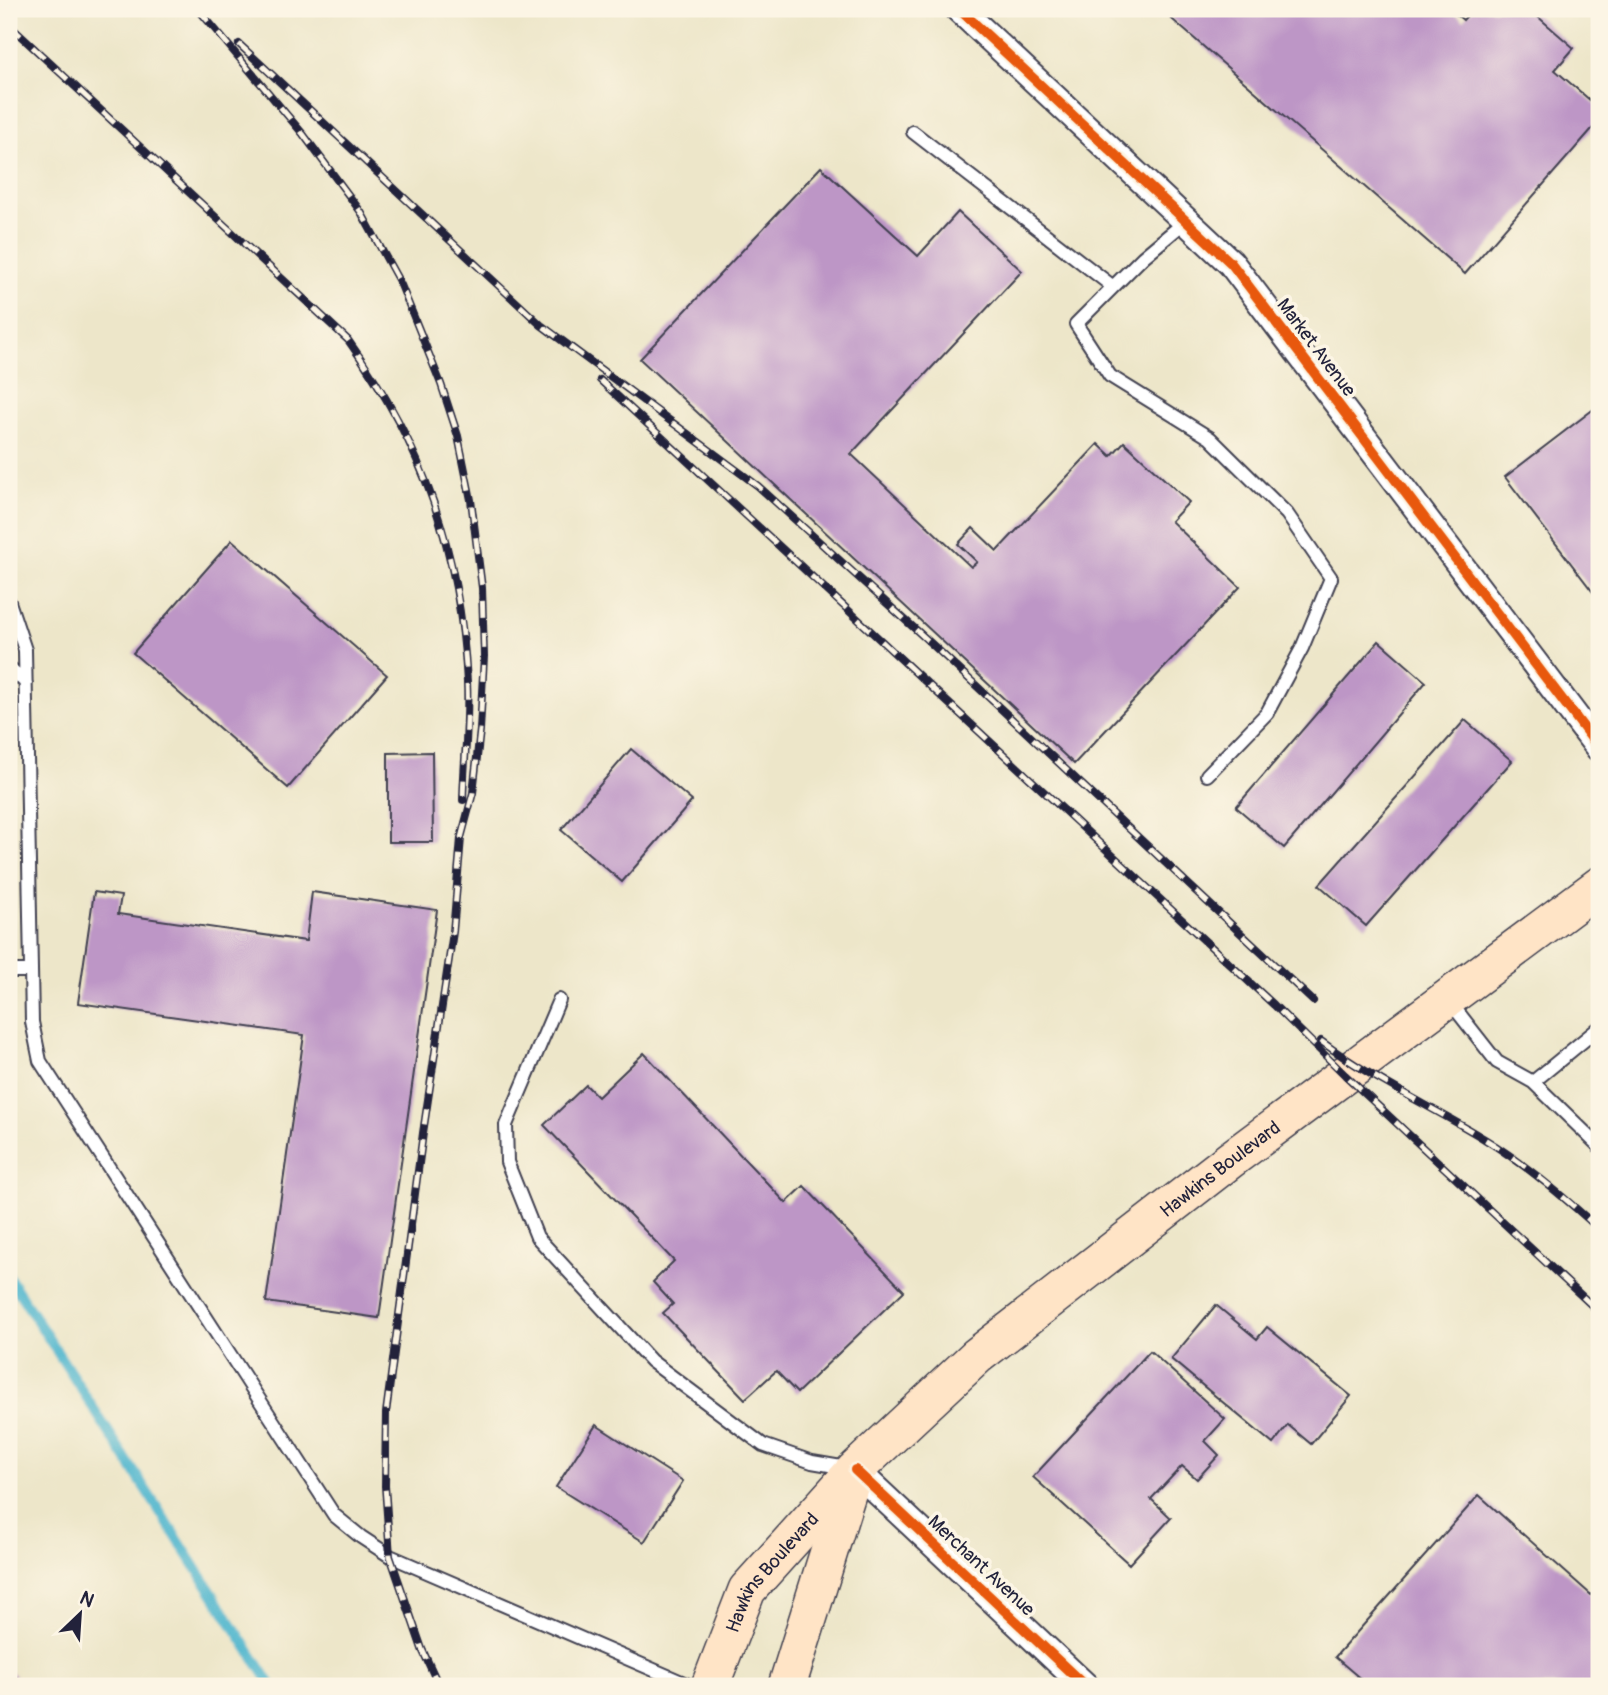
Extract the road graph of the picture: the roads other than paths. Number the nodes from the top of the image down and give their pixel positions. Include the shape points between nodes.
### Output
1 (959, 9) edge
2 (913, 132) dead end
3 (1186, 221) junction
4 (1112, 286) junction
5 (9, 602) edge
6 (9, 667) edge
7 (26, 683) junction
8 (1599, 748) edge
9 (1208, 775) dead end
10 (1599, 886) edge
11 (9, 971) edge
12 (31, 971) junction
13 (1448, 999) junction
14 (559, 1000) dead end
15 (1599, 1028) edge
16 (1533, 1082) junction
17 (1599, 1146) edge
18 (855, 1470) junction
19 (691, 1686) edge
20 (710, 1686) edge
21 (788, 1686) edge
22 (1085, 1686) edge

1 - 3 street, Market Avenue
2 - 4 lane
3 - 4 lane
3 - 8 street, Market Avenue via 1231,263
4 - 9 lane via 1076,324 1110,376 1210,438 1287,514 1331,578 1302,648 1267,713
5 - 7 lane via 25,650
6 - 7 lane
7 - 12 lane
10 - 13 main road, Hawkins Boulevard
11 - 12 lane
12 - 19 lane via 32,1022 40,1061 334,1514 390,1556
13 - 16 lane via 1497,1062
13 - 18 main road, Hawkins Boulevard via 977,1356
14 - 18 lane via 506,1125 507,1162 537,1237 650,1361 763,1445 812,1462
15 - 16 lane
16 - 17 lane
18 - 20 main road, Hawkins Boulevard via 747,1590
18 - 21 main road, Hawkins Boulevard
18 - 22 street, Merchant Avenue

